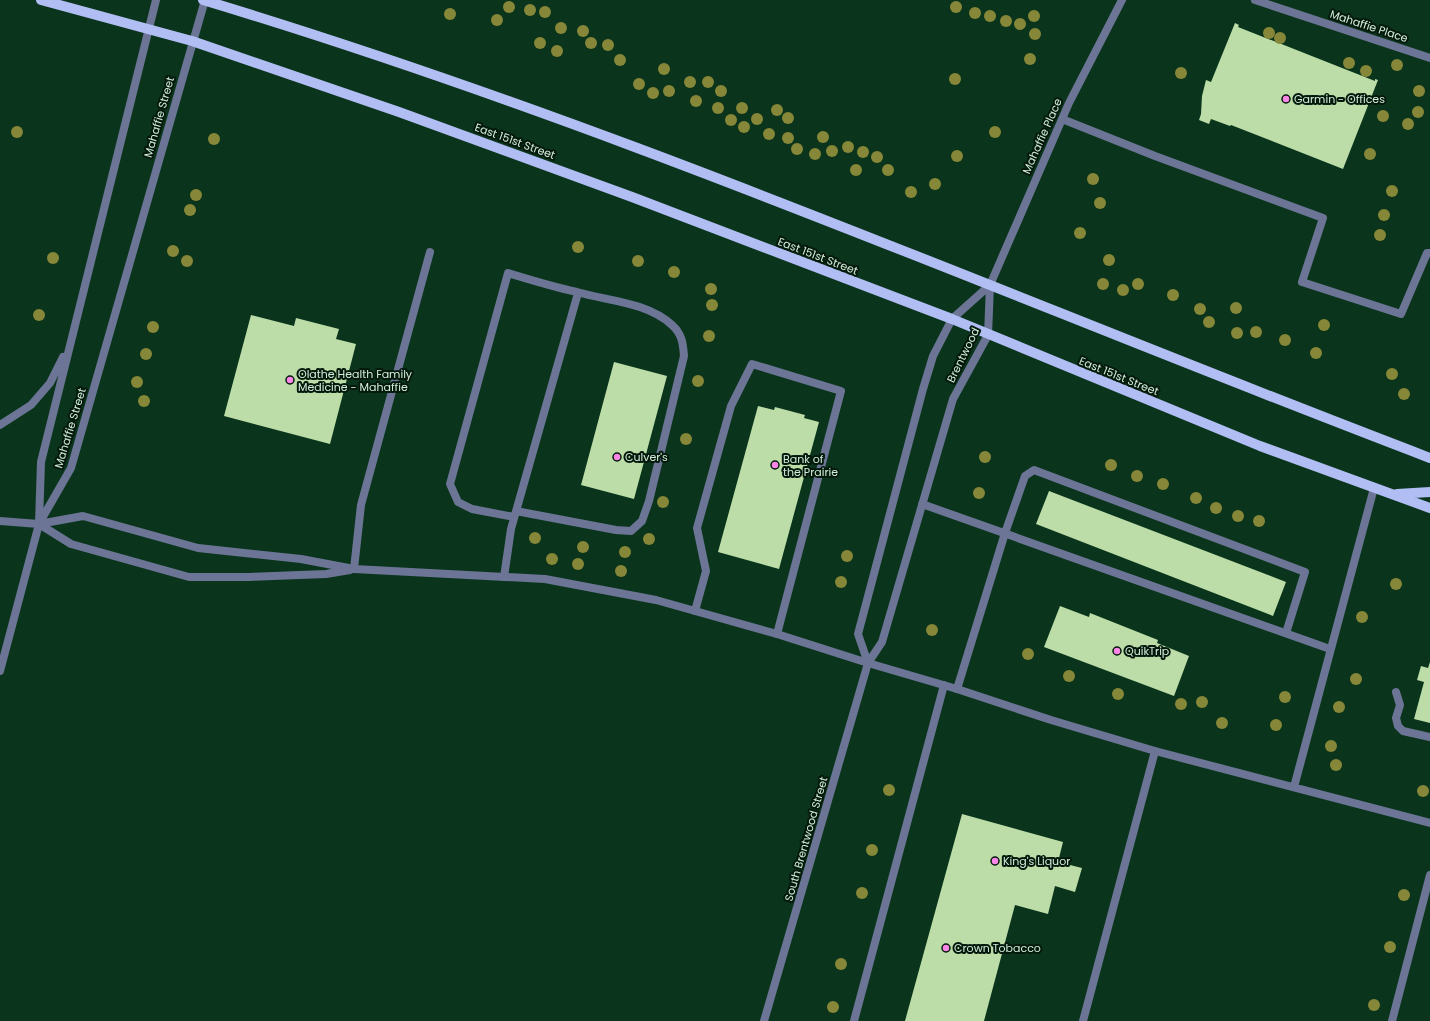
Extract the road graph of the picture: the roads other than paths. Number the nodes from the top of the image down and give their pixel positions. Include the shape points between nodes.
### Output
1 (41, 0) edge
2 (156, 0) edge
3 (204, 0) edge
4 (1122, 0) edge
5 (1255, 0) edge
6 (148, 29) junction
7 (192, 41) junction
8 (1430, 58) edge
9 (1062, 119) junction
10 (430, 252) dead end
11 (1430, 253) edge
12 (990, 285) junction
13 (578, 293) junction
14 (952, 319) junction
15 (988, 335) junction
16 (70, 342) junction
17 (0, 425) edge
18 (1430, 458) edge
19 (1374, 488) junction
20 (1430, 492) edge
21 (1393, 495) junction
22 (922, 504) junction
23 (1430, 508) edge
24 (515, 514) junction
25 (0, 521) edge
26 (39, 524) junction
27 (1005, 533) junction
28 (354, 569) junction
29 (504, 577) junction
30 (695, 611) junction
31 (1286, 633) junction
32 (777, 634) junction
33 (1330, 649) junction
34 (868, 663) junction
35 (0, 671) edge
36 (944, 685) junction
37 (957, 688) junction
38 (1396, 692) dead end
39 (1430, 737) edge
40 (1155, 751) junction
41 (1294, 787) junction
42 (1430, 823) edge
43 (1430, 874) edge
44 (764, 1021) edge
45 (854, 1021) edge
46 (1083, 1021) edge
47 (1392, 1021) edge

1 - 6 main road, East 151st Street
2 - 6 street, Mahaffie Street
3 - 7 street, Mahaffie Street
3 - 12 main road via 420,69 655,155
4 - 9 street, Mahaffie Place
5 - 8 street, Mahaffie Place
6 - 7 main road, East 151st Street
6 - 16 street, Mahaffie Street
7 - 14 main road, East 151st Street via 399,112 632,197
7 - 26 street, Mahaffie Street via 71,468
9 - 11 street via 1323,218 1302,282 1402,314 1427,253
9 - 12 street, Mahaffie Place
10 - 28 street via 361,505
12 - 14 street
12 - 15 street, Brentwood
12 - 18 main road via 1302,410
13 - 24 street
13 - 24 street via 508,273 450,484 458,502 472,508
13 - 24 street via 632,304 654,313 672,325 683,340 684,356 649,501 642,520 631,531
14 - 15 main road, East 151st Street
14 - 34 street via 933,356 922,389 858,634
15 - 19 main road, East 151st Street via 1260,446
15 - 22 street, Brentwood via 953,399
16 - 17 street via 50,383 31,405
16 - 26 street, Mahaffie Street via 41,462
19 - 21 main road, East 151st Street
19 - 33 street
20 - 21 main road
21 - 23 main road, East 151st Street
22 - 27 street
22 - 34 street, Brentwood via 882,642
24 - 29 street
25 - 26 street
26 - 28 street via 83,516 198,548 301,559
26 - 28 street via 71,544 189,577 326,574
26 - 35 street
27 - 31 street
27 - 31 street via 1025,476 1034,470 1305,572
27 - 37 street
28 - 29 street
29 - 30 street via 545,579 656,600
30 - 32 street
30 - 32 street via 706,571 697,528 731,406 752,364 841,391
31 - 33 street
32 - 34 street
33 - 41 street
34 - 36 street
34 - 44 street, South Brentwood Street
36 - 37 street
36 - 45 street
37 - 40 street
38 - 39 street via 1400,705 1396,718 1398,726 1403,731
40 - 41 street
40 - 46 street
41 - 42 street
43 - 47 street

